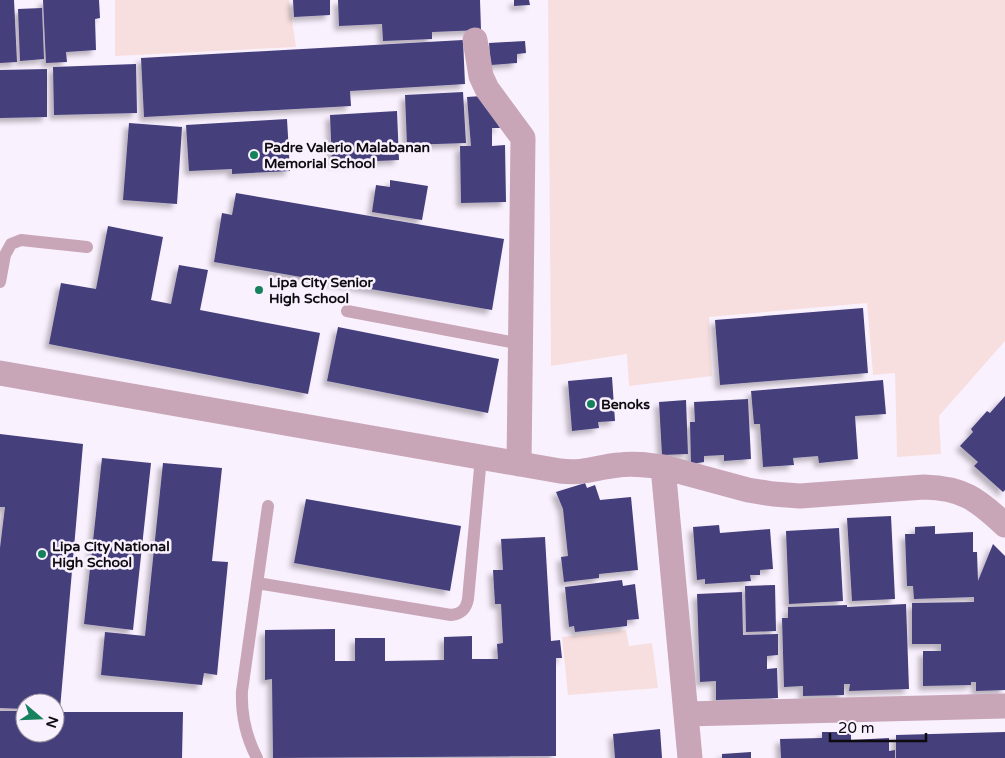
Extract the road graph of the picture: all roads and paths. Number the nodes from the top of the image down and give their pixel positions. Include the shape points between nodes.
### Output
1 (475, 40) dead end
2 (87, 247) dead end
3 (0, 282) edge
4 (347, 312) dead end
5 (521, 344) junction
6 (0, 373) edge
7 (481, 457) junction
8 (519, 464) junction
9 (662, 467) junction
10 (268, 506) dead end
11 (1005, 525) edge
12 (256, 584) junction
13 (1005, 706) edge
14 (686, 714) junction
15 (256, 758) edge
16 (690, 758) edge

1 - 5 street via 480,76 523,138
2 - 3 lane via 21,240 11,244 5,255
4 - 5 lane
5 - 8 street
6 - 7 street
7 - 8 street
7 - 12 lane via 468,599 466,608 460,613
8 - 9 street via 570,472 626,464
9 - 11 street via 748,490 800,496 924,488 955,490 987,509
9 - 14 street
10 - 12 lane
12 - 15 lane via 241,705
13 - 14 street
14 - 16 street

